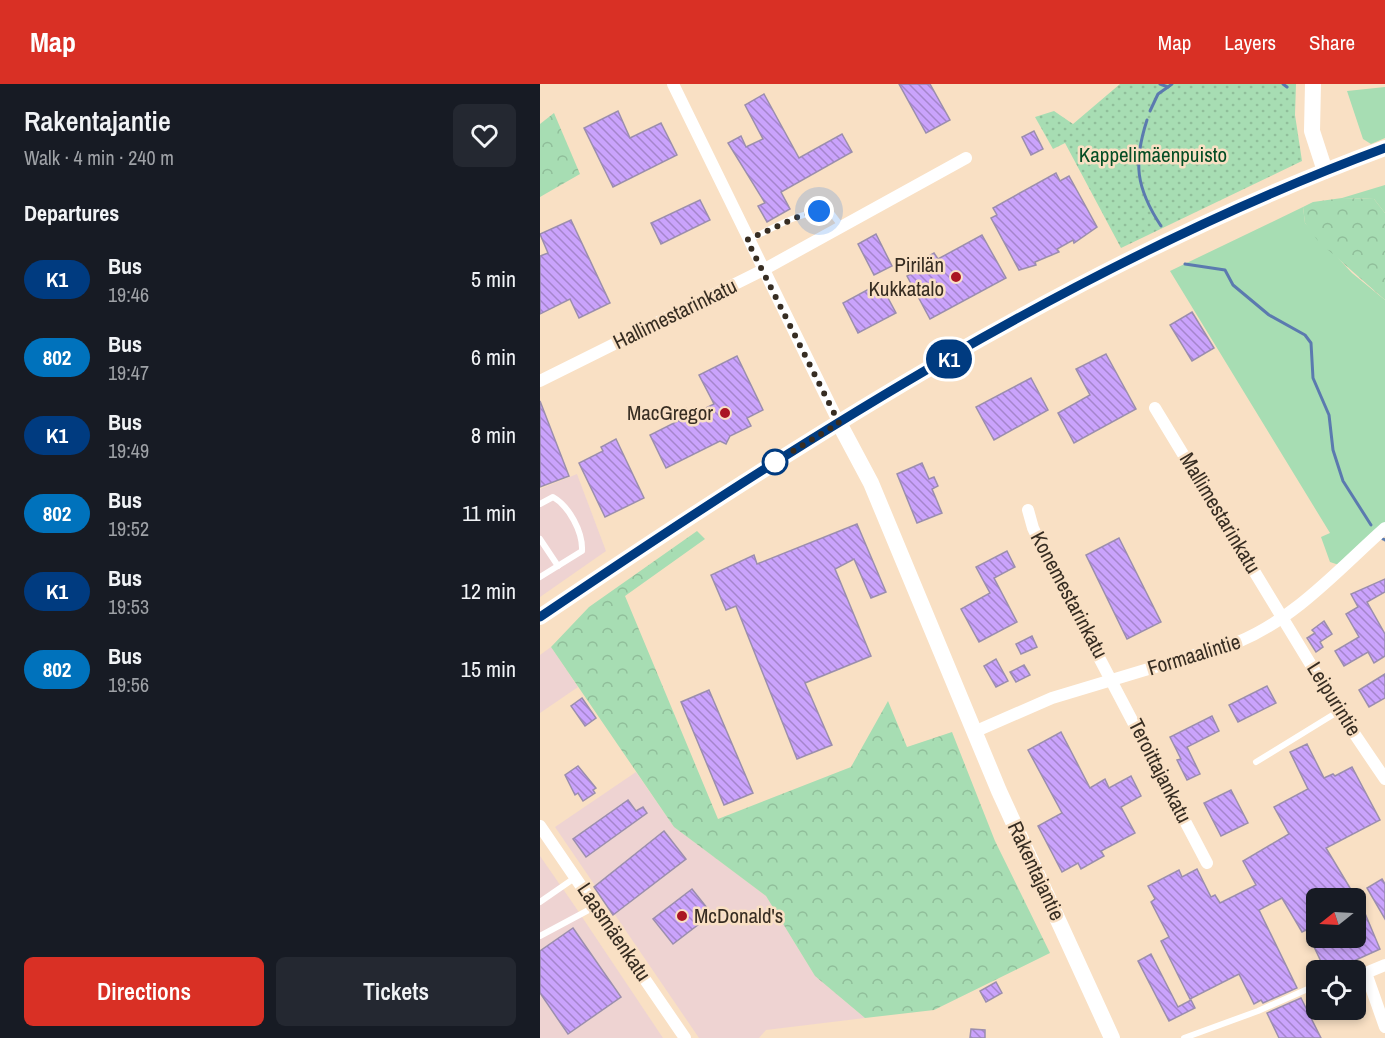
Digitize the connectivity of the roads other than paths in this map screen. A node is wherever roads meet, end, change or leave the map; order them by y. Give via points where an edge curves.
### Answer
1 (673, 84) edge
2 (1313, 84) edge
3 (1385, 148) edge
4 (966, 158) dead end
5 (1325, 171) junction
6 (842, 228) junction
7 (747, 240) junction
8 (763, 270) junction
9 (540, 381) edge
10 (1155, 408) dead end
11 (839, 423) junction
12 (540, 504) edge
13 (1028, 510) dead end
14 (1385, 528) edge
15 (540, 539) edge
16 (558, 566) junction
17 (540, 577) edge
18 (540, 617) edge
19 (1284, 619) junction
20 (1113, 679) junction
21 (1339, 711) junction
22 (974, 732) junction
23 (1256, 762) dead end
24 (1384, 774) edge
25 (540, 826) edge
26 (1207, 863) dead end
27 (576, 877) junction
28 (540, 902) edge
29 (596, 905) junction
30 (540, 936) edge
31 (1385, 965) edge
32 (1366, 973) edge
33 (1366, 986) edge
34 (1306, 990) edge
35 (1385, 1027) edge
36 (685, 1038) edge
37 (1112, 1038) edge
38 (1184, 1038) edge

1 - 7 street, Rakentajantie
2 - 5 main road via 1312,131
3 - 5 main road
4 - 6 street, Hallimestarinkatu
5 - 11 main road via 1241,208 1019,318
6 - 7 lane via 832,214 819,211
6 - 8 street, Hallimestarinkatu
7 - 8 street, Rakentajantie
8 - 9 street, Hallimestarinkatu
8 - 11 street, Rakentajantie
10 - 19 street, Mallimestarinkatu
11 - 18 main road
11 - 22 main road, Rakentajantie via 871,483
12 - 16 lane via 553,497 565,504 583,542 582,551
13 - 20 street, Konemestarinkatu via 1052,568
14 - 19 street, Formaalintie
15 - 16 lane
16 - 17 lane
19 - 20 street, Formaalintie via 1238,642
19 - 21 street, Leipurintie
20 - 22 street, Formaalintie via 1052,698
20 - 26 street, Teroittajankatu
21 - 23 lane
21 - 24 street, Leipurintie
22 - 37 main road, Rakentajantie
25 - 27 street, Laasmäenkatu
27 - 28 lane
27 - 29 street, Laasmäenkatu
29 - 30 lane
29 - 36 street, Laasmäenkatu
31 - 32 street
33 - 35 street
34 - 38 lane

